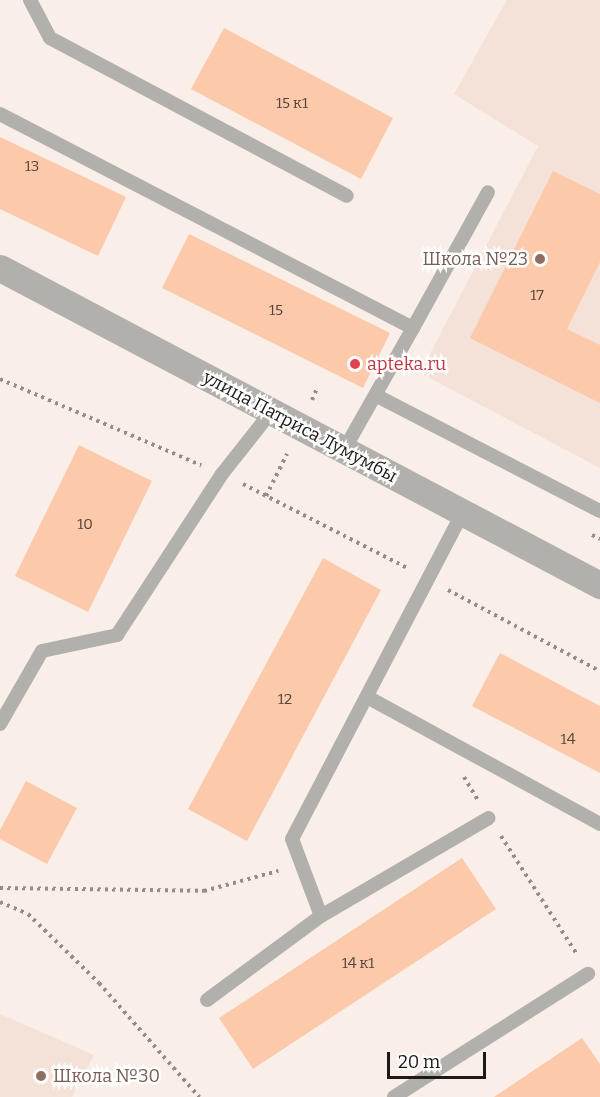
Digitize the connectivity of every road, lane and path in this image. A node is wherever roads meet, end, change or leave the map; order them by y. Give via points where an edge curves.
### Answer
1 (30, 0) edge
2 (0, 114) edge
3 (488, 192) dead end
4 (347, 196) dead end
5 (0, 268) edge
6 (413, 328) junction
7 (0, 379) edge
8 (377, 396) junction
9 (271, 412) junction
10 (290, 447) dead end
11 (344, 450) junction
12 (222, 474) junction
13 (266, 496) junction
14 (600, 511) edge
15 (463, 512) junction
16 (425, 578) junction
17 (600, 585) edge
18 (600, 671) edge
19 (369, 698) junction
20 (0, 724) edge
21 (436, 733) junction
22 (489, 818) junction
23 (600, 824) edge
24 (302, 864) junction
25 (0, 888) edge
26 (0, 902) edge
27 (321, 916) junction
28 (588, 974) joint
29 (207, 1000) dead end
30 (199, 1097) edge
31 (394, 1097) edge

1 - 4 lane via 50,38
2 - 6 lane
3 - 6 lane
5 - 9 street, улица Патриса Лумумбы
6 - 8 lane
7 - 12 path
8 - 11 lane
8 - 14 lane
9 - 11 street, улица Патриса Лумумбы
9 - 12 lane
10 - 13 path
11 - 15 street, улица Патриса Лумумбы
12 - 13 path
12 - 20 lane via 117,635 42,651
13 - 16 path
15 - 16 lane
15 - 17 street, улица Патриса Лумумбы
16 - 18 path
16 - 19 lane
19 - 21 lane
19 - 24 lane via 292,839
21 - 22 path
21 - 23 lane
22 - 27 lane
22 - 28 path
24 - 25 path via 204,891
24 - 27 lane
26 - 30 path via 28,914 99,983
27 - 29 lane
28 - 31 lane

